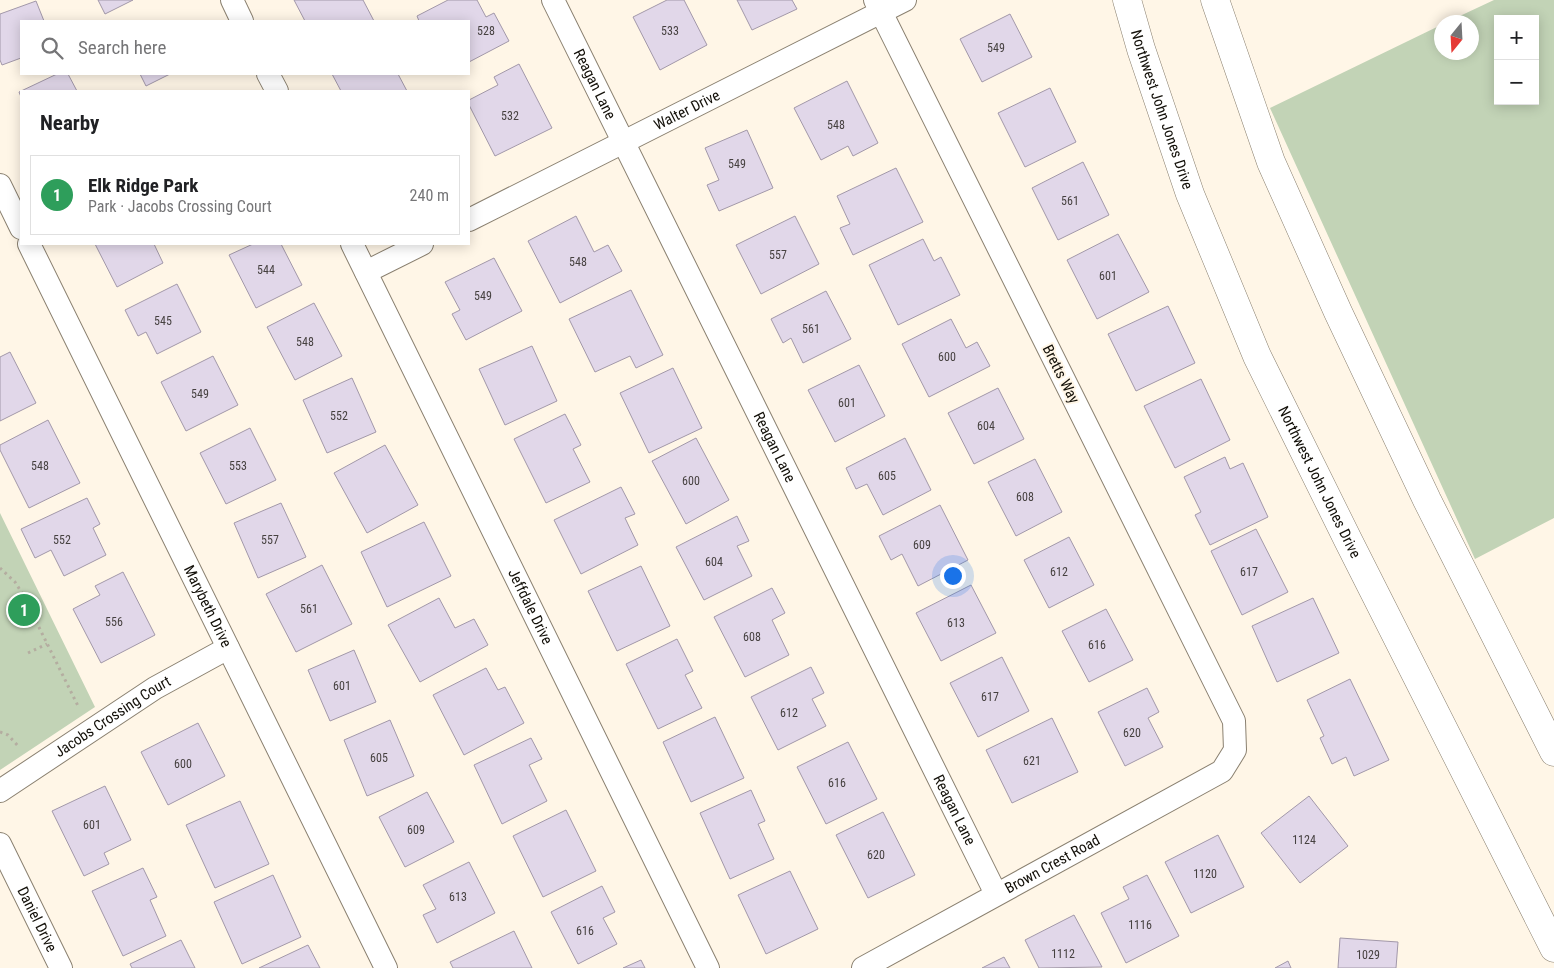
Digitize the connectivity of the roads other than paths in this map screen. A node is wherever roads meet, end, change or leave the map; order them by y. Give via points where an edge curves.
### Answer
1 (232, 0) edge
2 (553, 0) edge
3 (905, 0) edge
4 (1127, 0) edge
5 (1216, 0) edge
6 (878, 6) edge
7 (242, 20) edge
8 (269, 75) edge
9 (276, 90) edge
10 (623, 142) junction
11 (0, 185) edge
12 (470, 219) edge
13 (20, 226) edge
14 (29, 245) edge
15 (352, 245) edge
16 (420, 245) edge
17 (366, 272) junction
18 (228, 648) junction
19 (1235, 750) joint
20 (1554, 752) edge
21 (0, 791) edge
22 (0, 844) edge
23 (996, 894) junction
24 (1554, 948) edge
25 (61, 968) edge
26 (386, 968) edge
27 (708, 968) edge
28 (863, 968) edge

1 - 7 street
2 - 10 street, Reagan Lane
3 - 6 street, Walter Drive
4 - 24 main road, Northwest John Jones Drive via 1190,194 1257,356
5 - 20 main road via 1278,179 1427,500
6 - 10 street, Walter Drive
6 - 19 street, Bretts Way via 1234,721
8 - 9 street
10 - 12 street, Walter Drive
10 - 23 street, Reagan Lane
11 - 13 street
14 - 18 street, Marybeth Drive
15 - 17 street, Jeffdale Drive
16 - 17 street
17 - 27 street, Jeffdale Drive
18 - 21 street, Jacobs Crossing Court via 155,688
18 - 26 street, Marybeth Drive
19 - 23 street, Brown Crest Road via 1222,771
22 - 25 street, Daniel Drive
23 - 28 street, Brown Crest Road

